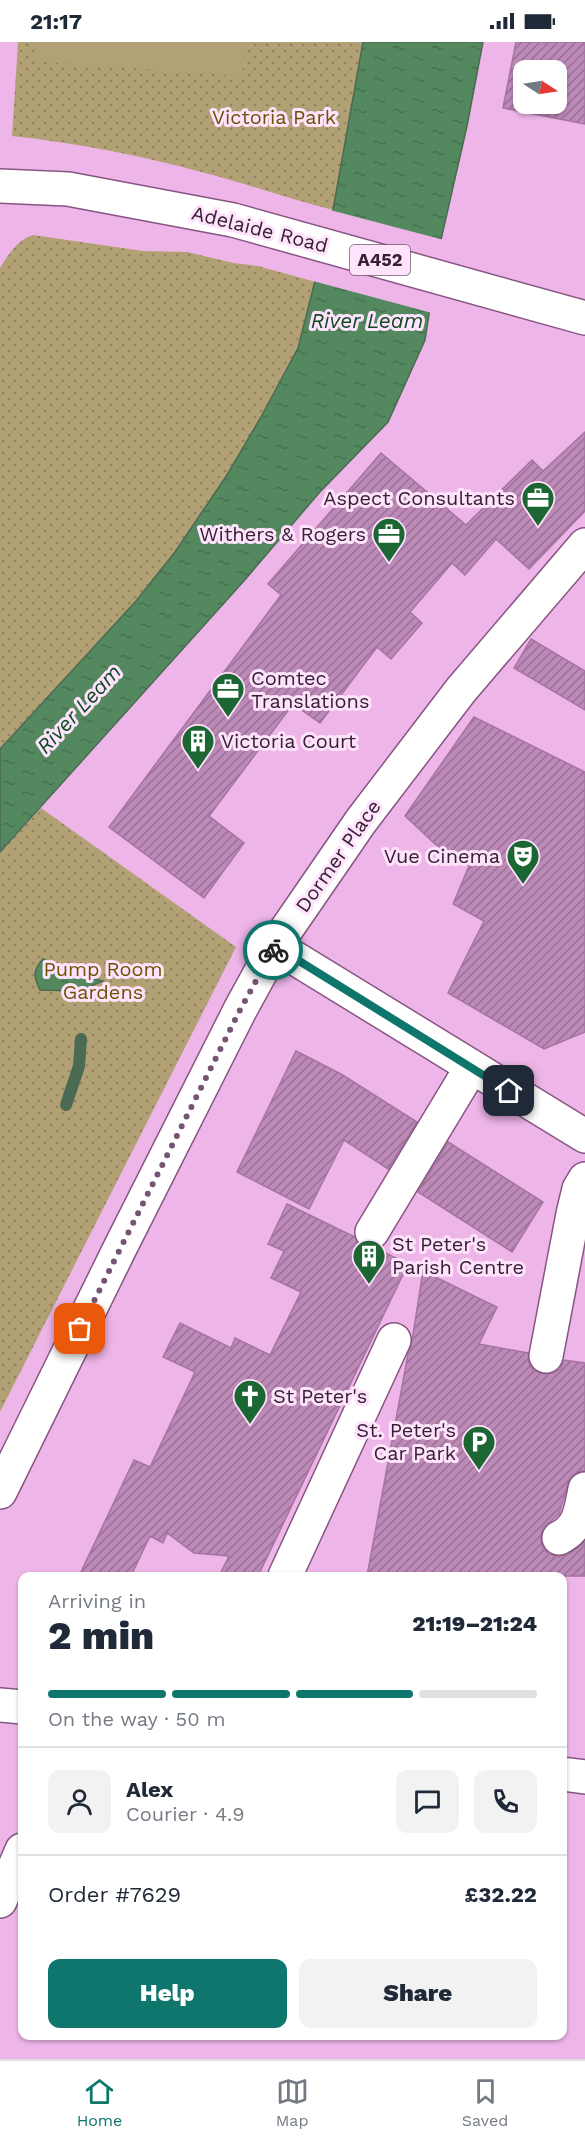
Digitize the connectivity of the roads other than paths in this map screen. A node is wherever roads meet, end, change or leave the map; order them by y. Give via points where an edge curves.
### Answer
1 (0, 186) edge
2 (585, 318) edge
3 (585, 545) edge
4 (275, 946) junction
5 (471, 1068) junction
6 (585, 1136) edge
7 (585, 1179) edge
8 (372, 1232) dead end
9 (577, 1246) edge
10 (394, 1340) dead end
11 (546, 1356) dead end
12 (585, 1489) edge
13 (0, 1492) edge
14 (559, 1538) dead end
15 (287, 1572) edge
16 (0, 1705) edge
17 (18, 1707) edge
18 (567, 1775) edge
19 (585, 1777) edge
20 (18, 1859) edge
21 (0, 1901) edge

1 - 2 main road, Adelaide Road / A452 via 68,189 233,220
3 - 4 main road, Dormer Place via 461,690 354,831
4 - 5 main road
4 - 13 main road, Dormer Place
5 - 6 main road
5 - 8 main road
7 - 9 main road via 579,1189
9 - 11 main road
10 - 15 main road
12 - 14 main road via 579,1520
16 - 17 main road
18 - 19 main road
20 - 21 main road

